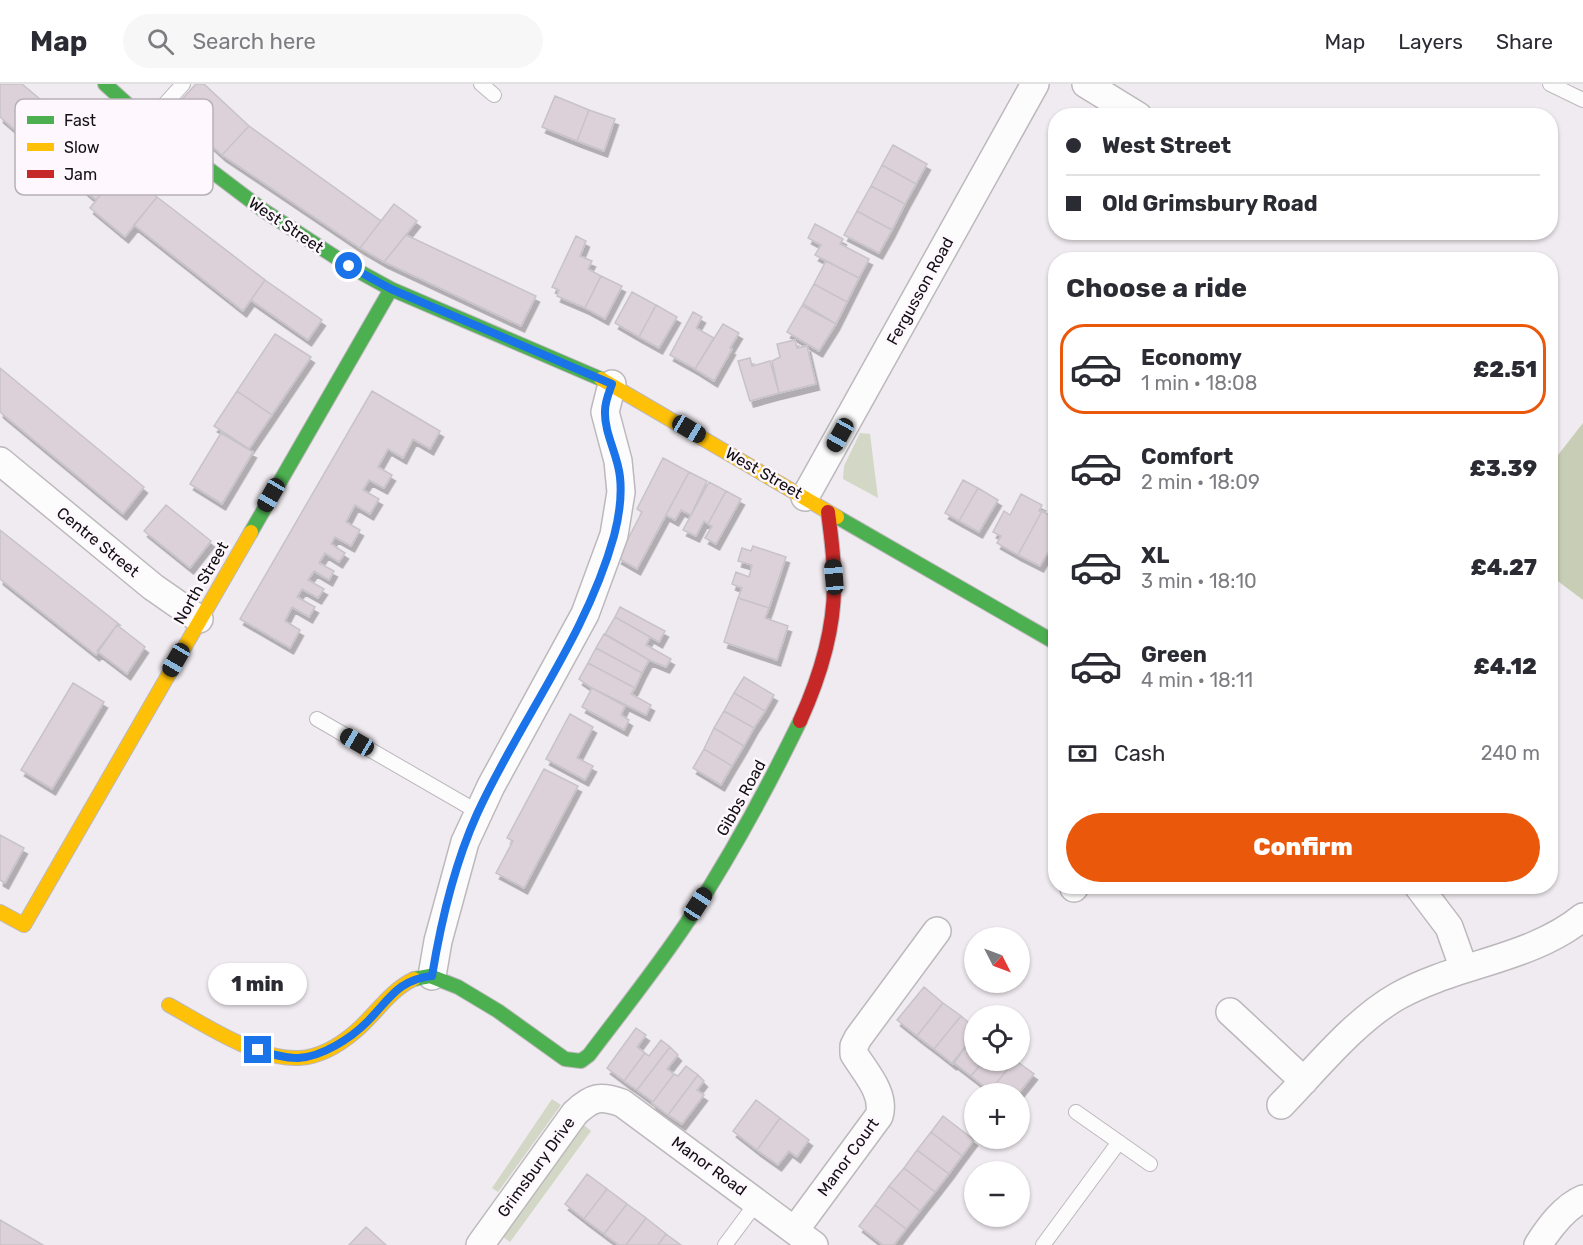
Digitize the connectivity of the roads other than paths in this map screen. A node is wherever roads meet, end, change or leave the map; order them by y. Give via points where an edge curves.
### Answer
1 (105, 84) edge
2 (183, 84) edge
3 (481, 84) edge
4 (1035, 84) edge
5 (1086, 84) edge
6 (1550, 84) edge
7 (494, 95) dead end
8 (121, 99) edge
9 (169, 99) edge
10 (1583, 100) edge
11 (1125, 108) edge
12 (213, 172) edge
13 (391, 289) junction
14 (612, 384) junction
15 (0, 461) edge
16 (805, 497) junction
17 (828, 512) junction
18 (200, 619) junction
19 (1048, 638) edge
20 (317, 719) dead end
21 (478, 812) junction
22 (1424, 894) edge
23 (0, 912) edge
24 (1583, 917) edge
25 (938, 931) dead end
26 (1464, 969) junction
27 (432, 976) junction
28 (169, 1005) dead end
29 (1230, 1012) dead end
30 (1304, 1081) junction
31 (598, 1098) joint
32 (1281, 1105) dead end
33 (1076, 1112) dead end
34 (1119, 1142) junction
35 (1150, 1164) dead end
36 (1583, 1199) edge
37 (757, 1202) junction
38 (805, 1237) edge
39 (480, 1245) edge
40 (725, 1245) edge
41 (1043, 1245) edge
42 (1538, 1245) edge

1 - 8 street, West Street
2 - 9 lane
3 - 7 lane
4 - 16 street, Fergusson Road
5 - 11 street
6 - 10 lane
12 - 13 street, West Street via 310,242
13 - 14 street, West Street
13 - 18 street, North Street
14 - 16 street, West Street
14 - 21 street via 605,412 618,461 621,492 614,535 585,614
15 - 18 street, Centre Street via 153,587
16 - 17 street, West Street
17 - 19 street, West Street
17 - 27 street, Gibbs Road via 834,606 829,638 807,706 718,874 589,1055 582,1061 565,1059 467,992
18 - 23 street, North Street via 24,925
20 - 21 lane
21 - 27 street via 451,887
22 - 26 street via 1449,927
24 - 26 street via 1546,940
25 - 38 street, Manor Court via 854,1046 854,1054 882,1107
26 - 30 street via 1414,988 1378,1009
27 - 28 street via 405,983 353,1034 300,1058 258,1050
29 - 30 street
30 - 32 street
31 - 37 street, Manor Road via 622,1103
31 - 39 street, Grimsbury Drive via 575,1113
33 - 34 lane
34 - 35 lane
34 - 41 lane
36 - 42 street via 1557,1221
37 - 38 street, Manor Road
37 - 40 lane

